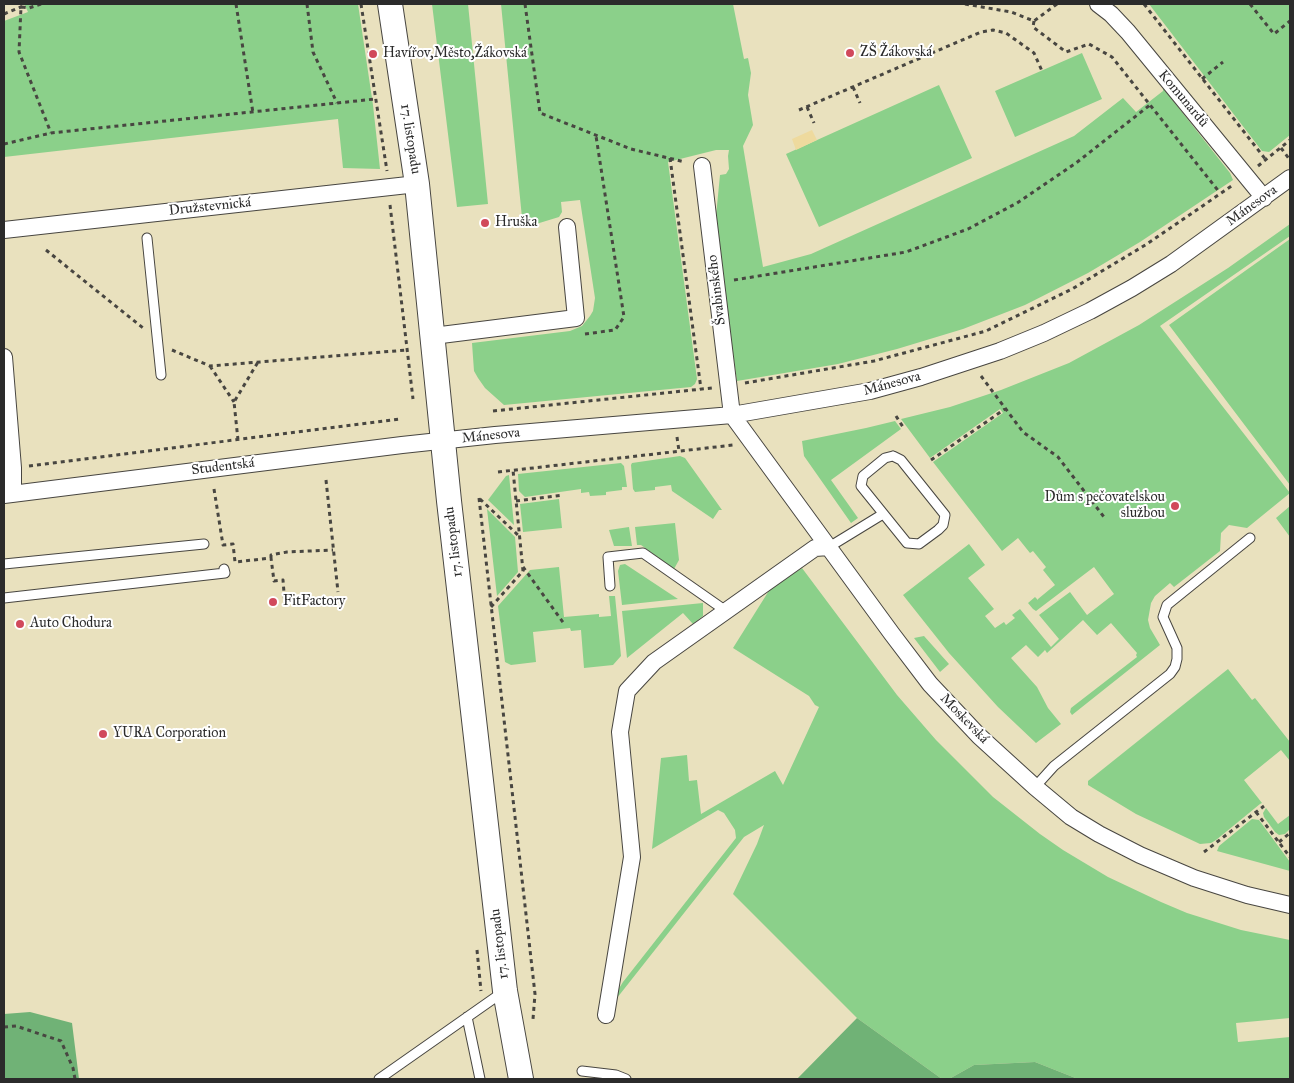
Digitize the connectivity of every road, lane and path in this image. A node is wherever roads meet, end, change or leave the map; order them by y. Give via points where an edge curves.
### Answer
1 (41, 4) edge
2 (236, 4) edge
3 (307, 4) edge
4 (361, 4) edge
5 (390, 4) edge
6 (525, 4) edge
7 (965, 4) edge
8 (1057, 4) edge
9 (1098, 4) edge
10 (1144, 4) edge
11 (1250, 4) edge
12 (20, 5) edge
13 (4, 14) edge
14 (1034, 21) junction
15 (1290, 21) edge
16 (1224, 62) dead end
17 (1042, 71) dead end
18 (1202, 79) junction
19 (853, 87) junction
20 (376, 99) junction
21 (337, 103) junction
22 (860, 103) dead end
23 (1150, 105) junction
24 (807, 106) junction
25 (799, 110) dead end
26 (253, 113) junction
27 (814, 123) dead end
28 (51, 133) junction
29 (1290, 140) edge
30 (4, 144) edge
31 (1281, 148) junction
32 (670, 158) junction
33 (1266, 160) junction
34 (1290, 160) edge
35 (702, 166) joint
36 (1246, 175) junction
37 (1290, 178) edge
38 (417, 184) junction
39 (388, 187) junction
40 (1220, 193) junction
41 (1264, 198) junction
42 (567, 228) dead end
43 (4, 230) edge
44 (147, 238) dead end
45 (46, 250) dead end
46 (716, 283) junction
47 (433, 336) junction
48 (158, 340) junction
49 (407, 350) junction
50 (4, 357) edge
51 (970, 361) junction
52 (258, 362) junction
53 (210, 366) junction
54 (161, 375) dead end
55 (728, 386) junction
56 (701, 389) junction
57 (672, 392) junction
58 (673, 398) dead end
59 (413, 399) dead end
60 (234, 402) junction
61 (1005, 409) junction
62 (493, 411) dead end
63 (732, 415) junction
64 (896, 416) dead end
65 (400, 419) dead end
66 (903, 427) dead end
67 (677, 433) dead end
68 (238, 440) junction
69 (443, 441) junction
70 (754, 443) junction
71 (679, 452) junction
72 (931, 460) dead end
73 (13, 468) junction
74 (514, 470) junction
75 (498, 472) dead end
76 (326, 480) dead end
77 (214, 489) dead end
78 (8, 494) edge
79 (563, 495) dead end
80 (516, 501) junction
81 (883, 514) junction
82 (1104, 517) dead end
83 (520, 536) junction
84 (1250, 538) dead end
85 (204, 544) dead end
86 (828, 547) junction
87 (333, 550) junction
88 (271, 558) junction
89 (4, 564) edge
90 (523, 567) junction
91 (220, 574) dead end
92 (610, 586) dead end
93 (338, 592) dead end
94 (4, 598) edge
95 (286, 605) dead end
96 (491, 607) junction
97 (726, 611) junction
98 (565, 624) dead end
99 (1035, 787) junction
100 (1264, 806) dead end
101 (1256, 812) junction
102 (1290, 834) edge
103 (1279, 842) junction
104 (1204, 852) dead end
105 (1290, 857) edge
106 (1290, 905) edge
107 (506, 990) junction
108 (606, 1015) dead end
109 (467, 1017) junction
110 (533, 1020) dead end
111 (4, 1027) edge
112 (582, 1071) dead end
113 (75, 1079) edge
114 (379, 1079) edge
115 (480, 1079) edge
116 (521, 1079) edge
117 (626, 1079) edge

1 - 12 path via 29,8
2 - 26 path
3 - 21 path via 313,52
4 - 20 path
5 - 38 street, 17. listopadu
6 - 32 path via 540,113 631,149
7 - 14 path via 1011,12
8 - 14 path
9 - 36 street, Komunardů via 1128,32
10 - 18 path
11 - 15 path via 1274,34
12 - 13 path
12 - 28 path via 19,52
14 - 23 path via 1033,27 1066,52 1089,44 1112,56
16 - 18 path
17 - 19 path via 1034,53 1006,33 993,30 981,32
18 - 33 path
19 - 22 path
19 - 24 path
20 - 21 path
20 - 39 path
21 - 26 path
23 - 40 path
23 - 46 path via 1076,163 1017,203 968,229 906,252
24 - 25 path
24 - 27 path
26 - 28 path
28 - 30 path
29 - 31 path
31 - 33 path
31 - 34 path
32 - 35 path
32 - 56 path
33 - 36 path
35 - 46 street, Švabinského
36 - 40 path
36 - 41 street, Komunardů
37 - 41 street, Mánesova
38 - 39 street, Družstevnická
38 - 47 street, 17. listopadu
39 - 43 street, Družstevnická
39 - 49 path
40 - 55 path via 1147,244 1072,289 986,331 874,361
41 - 51 street, Mánesova via 1132,288 1044,333
42 - 47 street via 576,318
44 - 48 lane
45 - 48 path
46 - 55 street, Švabinského
47 - 69 street, 17. listopadu
48 - 53 path via 167,348
48 - 54 lane
49 - 52 path
49 - 59 path
50 - 73 street
51 - 61 path
51 - 63 street, Mánesova via 870,391
52 - 53 path
52 - 60 path
53 - 60 path
55 - 56 path
55 - 63 street, Švabinského
56 - 57 path
57 - 58 path
57 - 62 path
60 - 68 path
61 - 72 path
61 - 82 path via 1023,432 1058,457
63 - 69 street, Mánesova
63 - 70 street, Moskevská
64 - 66 path
65 - 68 path
67 - 71 path
68 - 73 path
69 - 78 street, Studentská
69 - 107 street, 17. listopadu
70 - 71 path
70 - 86 street, Moskevská
71 - 74 path
73 - 78 street
74 - 75 path
74 - 80 path
76 - 87 path
77 - 88 path via 223,545 233,544 235,562
79 - 80 path
80 - 83 path
81 - 81 lane via 907,543 919,544 938,530 945,515 901,460 893,456 885,458 863,476 861,486
81 - 86 lane
83 - 90 path
83 - 96 path via 480,498
84 - 99 lane via 1167,605 1163,617 1177,648 1175,667 1170,674 1054,766
85 - 89 lane
86 - 97 street via 815,548
86 - 99 street, Moskevská via 930,684 979,736
87 - 88 path via 287,552 271,555
87 - 93 path
88 - 95 path via 274,581 282,580
90 - 96 path
90 - 98 path
91 - 94 lane
92 - 97 lane via 608,557 643,553
96 - 110 path via 535,994
97 - 108 street via 654,662 627,691 620,732 632,857
99 - 106 street, Moskevská via 1072,817 1140,855 1194,878
100 - 101 path
101 - 103 path
101 - 104 path
102 - 103 path
103 - 105 path
107 - 109 lane
107 - 116 street, 17. listopadu
109 - 114 lane
109 - 115 lane
111 - 113 path via 16,1026 61,1041
112 - 117 lane

